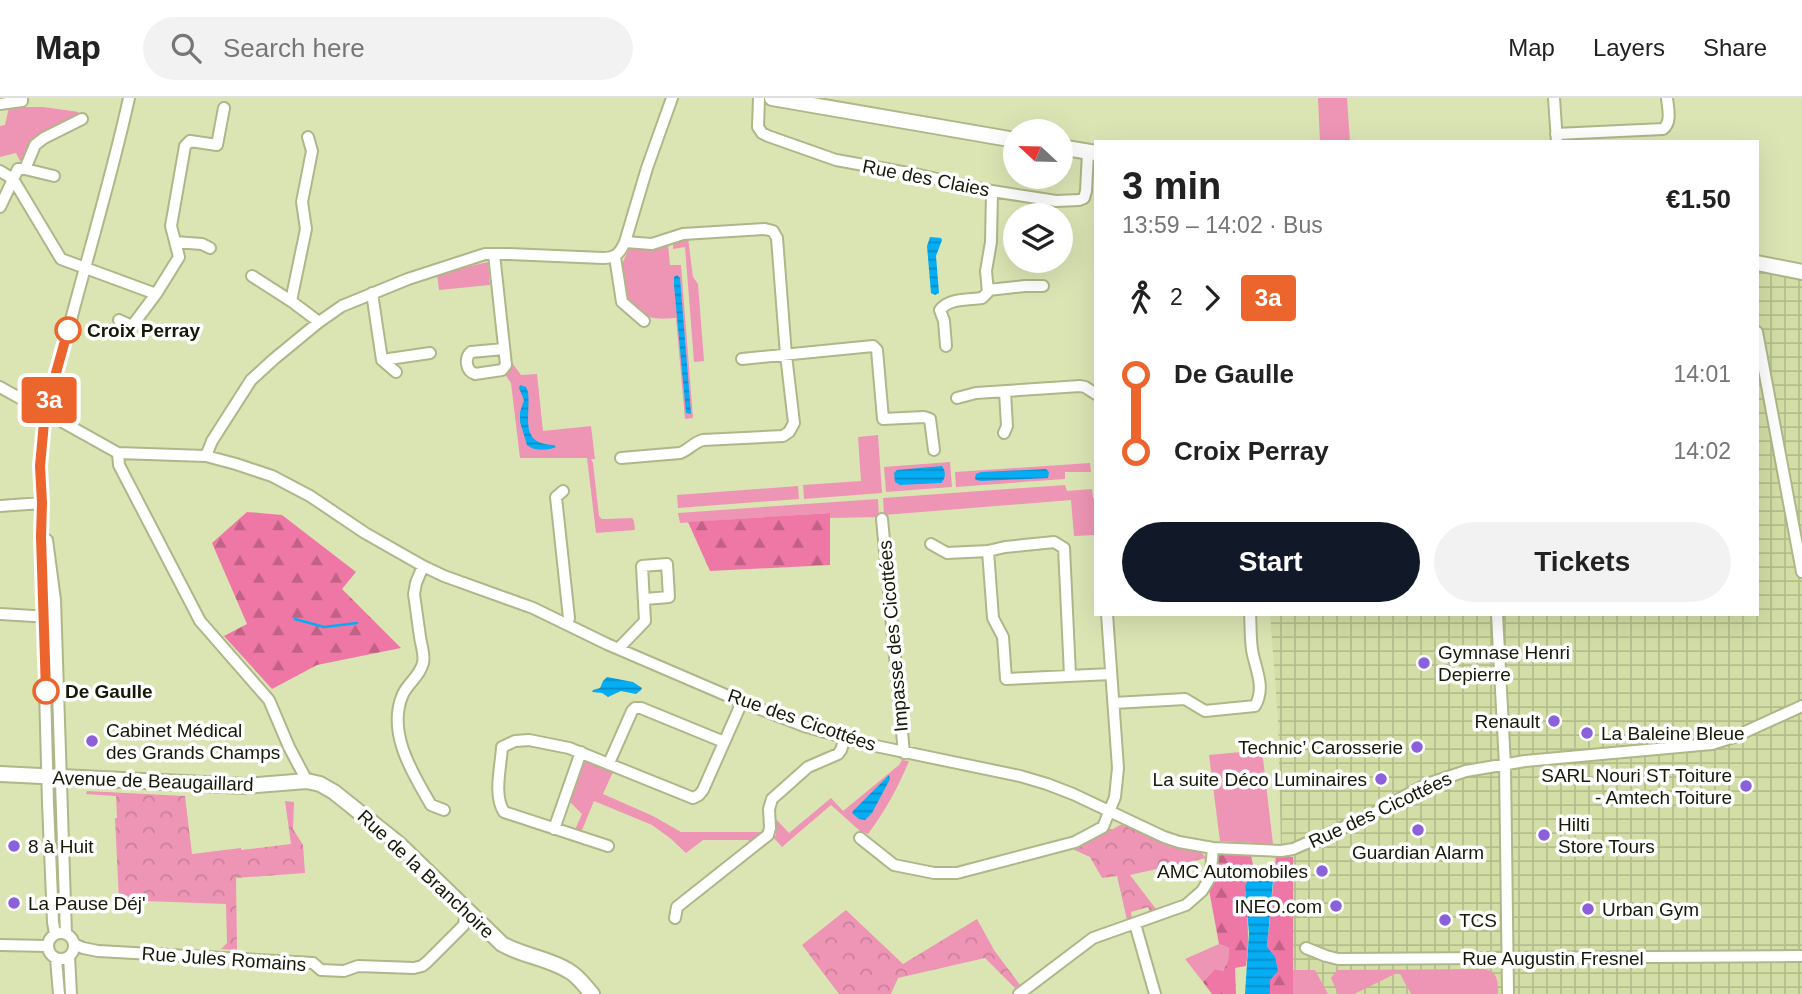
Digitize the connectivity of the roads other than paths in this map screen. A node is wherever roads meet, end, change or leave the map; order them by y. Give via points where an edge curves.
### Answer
1 (22, 98) edge
2 (129, 98) edge
3 (672, 98) edge
4 (759, 98) edge
5 (772, 98) edge
6 (1554, 98) edge
7 (1667, 98) edge
8 (0, 104) edge
9 (224, 108) dead end
10 (82, 119) dead end
11 (307, 136) dead end
12 (1003, 138) edge
13 (1556, 138) edge
14 (1073, 149) edge
15 (1092, 153) edge
16 (24, 169) junction
17 (0, 171) edge
18 (54, 176) dead end
19 (13, 179) junction
20 (992, 191) junction
21 (0, 207) edge
22 (175, 242) junction
23 (625, 242) junction
24 (210, 248) dead end
25 (494, 254) junction
26 (615, 257) junction
27 (1759, 263) edge
28 (85, 267) junction
29 (1802, 272) edge
30 (252, 276) dead end
31 (1043, 286) dead end
32 (988, 290) junction
33 (372, 293) junction
34 (156, 294) junction
35 (291, 301) junction
36 (119, 320) dead end
37 (644, 321) dead end
38 (319, 322) junction
39 (1759, 342) edge
40 (946, 346) dead end
41 (504, 349) dead end
42 (430, 353) dead end
43 (786, 355) junction
44 (742, 359) dead end
45 (382, 360) junction
46 (396, 372) dead end
47 (0, 387) edge
48 (1005, 392) junction
49 (1094, 393) edge
50 (957, 398) dead end
51 (45, 412) junction
52 (1003, 433) dead end
53 (934, 450) dead end
54 (118, 453) junction
55 (206, 456) junction
56 (621, 458) dead end
57 (563, 491) dead end
58 (42, 503) junction
59 (0, 506) edge
60 (882, 519) dead end
61 (42, 520) junction
62 (931, 544) dead end
63 (1800, 550) edge
64 (988, 551) junction
65 (423, 566) junction
66 (1802, 572) edge
67 (645, 599) dead end
68 (0, 614) edge
69 (43, 616) junction
70 (1107, 616) edge
71 (1250, 616) edge
72 (1497, 616) edge
73 (55, 617) junction
74 (567, 624) junction
75 (619, 648) junction
76 (1111, 674) junction
77 (1070, 675) junction
78 (741, 702) junction
79 (1114, 703) junction
80 (1802, 706) edge
81 (845, 738) junction
82 (724, 742) junction
83 (581, 752) junction
84 (904, 753) junction
85 (609, 763) junction
86 (1505, 765) junction
87 (0, 774) edge
88 (54, 777) junction
89 (307, 781) junction
90 (444, 810) dead end
91 (1110, 811) junction
92 (554, 829) junction
93 (860, 838) dead end
94 (608, 846) dead end
95 (1213, 848) junction
96 (464, 908) junction
97 (675, 918) dead end
98 (1135, 924) junction
99 (61, 934) junction
100 (74, 944) junction
101 (0, 945) edge
102 (47, 946) junction
103 (1306, 948) dead end
104 (69, 956) junction
105 (1802, 956) edge
106 (56, 958) junction
107 (1508, 959) junction
108 (587, 992) edge
109 (1027, 992) edge
110 (59, 994) edge
111 (71, 994) edge
112 (1155, 994) edge
113 (1508, 994) edge

1 - 8 street
2 - 28 street
3 - 23 street
4 - 20 street, Rue des Claies via 758,127 768,136 836,160
5 - 12 main road
6 - 13 street
7 - 13 street via 1669,120 1663,129
9 - 22 street via 217,145 190,141 185,146 171,226
10 - 16 street via 35,145
11 - 35 street via 312,151 302,202 306,229
14 - 15 main road
15 - 20 street, Rue des Claies via 1085,195 1079,200 1051,201
16 - 18 street
16 - 19 street via 18,169
17 - 19 street
19 - 21 street
19 - 28 street via 61,259
20 - 32 street
22 - 24 street
22 - 34 street via 179,257
23 - 26 street
23 - 43 street via 652,244 683,234 774,231
25 - 26 street
25 - 33 street
25 - 41 street
26 - 37 street via 622,302
27 - 29 main road
28 - 34 street
28 - 51 street
30 - 35 street
31 - 32 street
32 - 40 street via 985,297 952,301 942,307
33 - 38 street
33 - 45 street
34 - 36 street via 132,326
35 - 38 street
38 - 55 street via 251,380
39 - 63 street
42 - 45 street
43 - 44 street
43 - 53 street via 873,346 883,419 930,419
43 - 56 street via 794,424 783,436 703,440 680,453
45 - 46 street
47 - 51 street
48 - 49 street via 1080,386
48 - 50 street
48 - 52 street via 1007,426
51 - 54 street
51 - 58 street
54 - 55 street, Rue des Cicottées
54 - 89 street via 119,464 200,621 269,700
55 - 65 street, Rue des Cicottées via 287,483
57 - 74 street via 556,498
58 - 59 street
58 - 61 street
60 - 84 street, Impasse des Cicottées
61 - 69 street
61 - 73 street
62 - 64 street via 947,553
63 - 66 street
64 - 77 street via 993,618 1003,637 1006,679
64 - 77 street via 1054,542 1064,548
65 - 74 street, Rue des Cicottées
65 - 90 street via 414,594 423,662 401,697 398,727 412,772 431,805
67 - 75 street via 645,621
68 - 69 street
69 - 73 street
69 - 88 street
70 - 76 street
71 - 79 street via 1260,694 1255,706 1205,711 1185,699
72 - 86 street
73 - 88 street
74 - 75 street, Rue des Cicottées
75 - 78 street, Rue des Cicottées
76 - 77 street
76 - 79 street
78 - 81 street, Rue des Cicottées
78 - 82 street
79 - 91 street via 1118,768
80 - 86 street, Rue des Cicottées via 1712,744
81 - 84 street, Rue des Cicottées
81 - 97 street via 838,754 808,768 772,799 768,835 677,907
82 - 85 street via 703,790 693,798
82 - 85 street via 635,708
83 - 85 street
83 - 92 street
83 - 92 street via 529,740 502,747 501,808
84 - 91 street, Rue des Cicottées via 1020,776
86 - 95 street, Rue des Cicottées via 1438,780 1303,847 1281,852
86 - 107 street
87 - 88 main road, Avenue de Beaugaillard
88 - 89 main road, Avenue de Beaugaillard via 245,786
88 - 99 street
89 - 96 main road, Rue de la Branchoire via 327,787 392,838
91 - 93 street via 1103,827 1075,842 957,873 894,865
91 - 95 street, Rue des Cicottées via 1164,837
92 - 94 street
95 - 98 street via 1208,881 1196,897
96 - 100 street, Rue Jules Romains via 464,925 427,962 414,968 321,970 313,963 98,951
96 - 108 main road, Rue de la Branchoire via 502,944 567,970
98 - 109 street via 1093,938
98 - 112 street
99 - 100 street
99 - 102 street via 50,938
100 - 104 street
101 - 102 street
102 - 106 street
103 - 107 street, Rue Augustin Fresnel via 1338,959
104 - 106 street
104 - 111 street
105 - 107 street, Rue Augustin Fresnel
106 - 110 street
107 - 113 street

